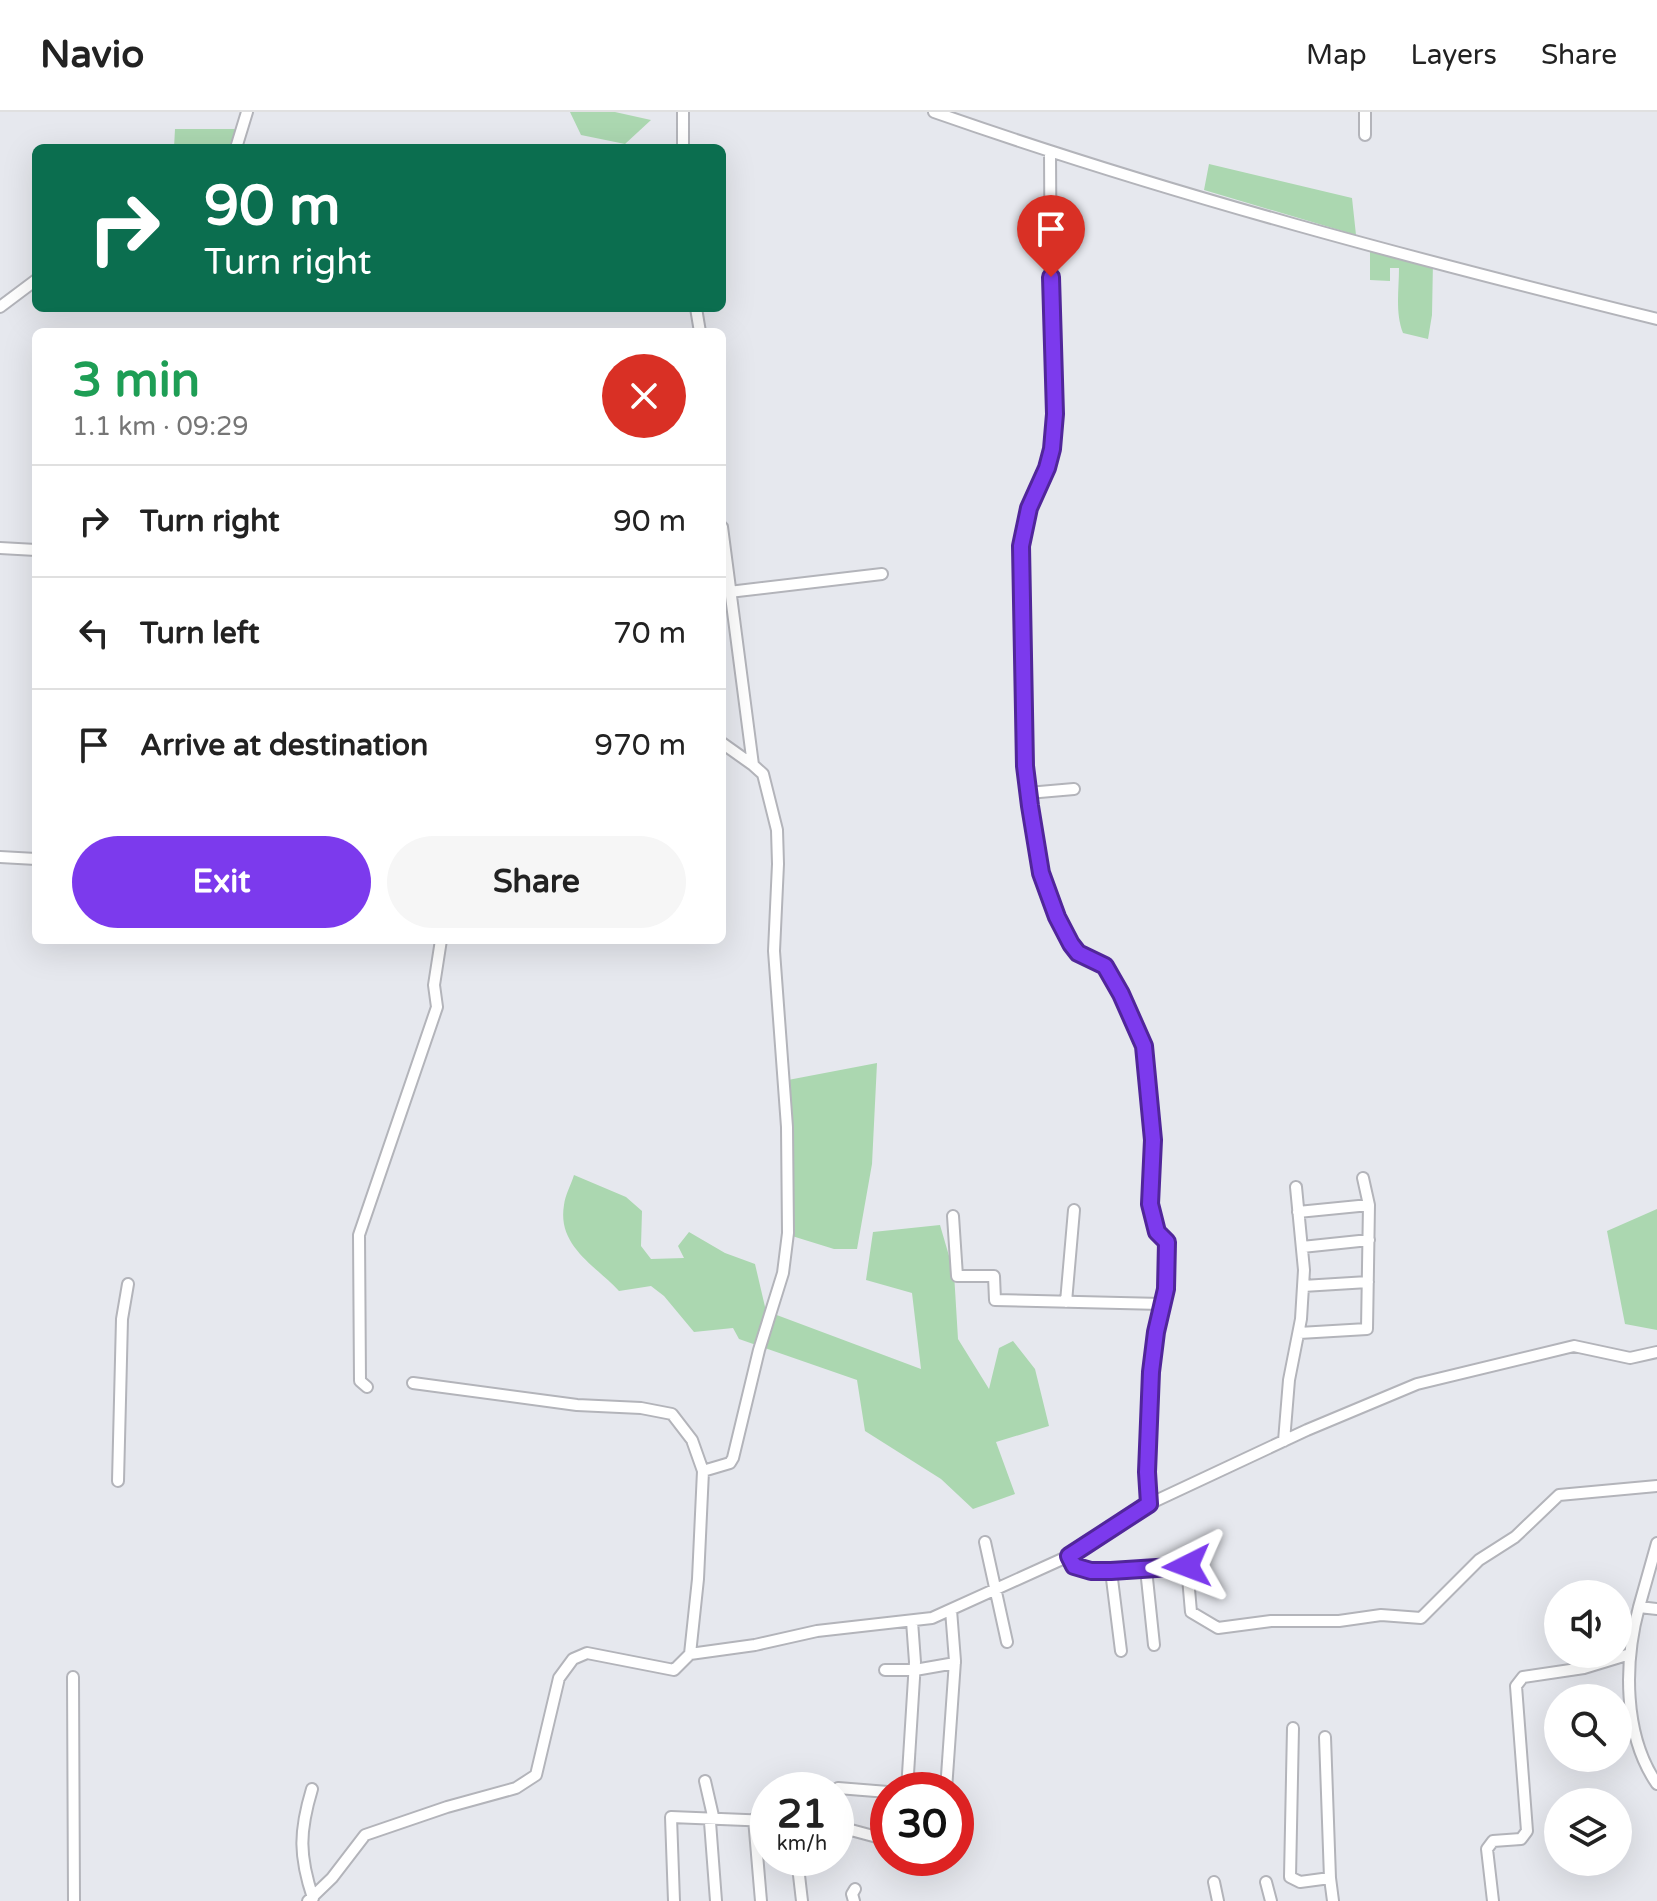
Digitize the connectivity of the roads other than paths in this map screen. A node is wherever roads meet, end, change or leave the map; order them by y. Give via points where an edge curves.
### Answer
1 (247, 112) edge
2 (683, 112) edge
3 (934, 112) edge
4 (1365, 112) edge
5 (1365, 135) dead end
6 (237, 144) edge
7 (683, 144) edge
8 (1050, 152) junction
9 (32, 283) edge
10 (0, 307) edge
11 (1657, 319) edge
12 (0, 548) edge
13 (32, 550) edge
14 (726, 564) edge
15 (882, 574) dead end
16 (729, 592) junction
17 (726, 746) edge
18 (753, 765) junction
19 (1074, 789) dead end
20 (1028, 793) junction
21 (0, 857) edge
22 (32, 859) edge
23 (440, 944) edge
24 (1363, 1178) dead end
25 (1296, 1187) dead end
26 (1369, 1205) junction
27 (1074, 1210) dead end
28 (1298, 1212) junction
29 (953, 1216) dead end
30 (1369, 1240) junction
31 (1302, 1247) junction
32 (1368, 1282) junction
33 (128, 1284) dead end
34 (1303, 1286) junction
35 (1066, 1302) junction
36 (1162, 1304) junction
37 (1299, 1333) junction
38 (1657, 1352) edge
39 (413, 1383) dead end
40 (367, 1387) dead end
41 (1284, 1441) junction
42 (703, 1471) junction
43 (118, 1481) dead end
44 (1657, 1486) edge
45 (1149, 1504) junction
46 (985, 1542) dead end
47 (1657, 1543) edge
48 (1069, 1556) junction
49 (1146, 1569) junction
50 (1111, 1571) junction
51 (995, 1590) junction
52 (1639, 1607) junction
53 (1657, 1609) edge
54 (951, 1610) junction
55 (912, 1621) junction
56 (1632, 1630) edge
57 (1007, 1642) dead end
58 (1154, 1645) dead end
59 (1121, 1651) dead end
60 (690, 1654) junction
61 (955, 1663) junction
62 (1584, 1668) edge
63 (1630, 1668) edge
64 (885, 1670) dead end
65 (915, 1670) junction
66 (73, 1677) dead end
67 (1293, 1728) dead end
68 (1325, 1737) dead end
69 (908, 1772) edge
70 (947, 1772) edge
71 (705, 1781) dead end
72 (1657, 1784) edge
73 (312, 1789) dead end
74 (713, 1816) junction
75 (750, 1819) edge
76 (759, 1876) edge
77 (799, 1876) edge
78 (1330, 1878) junction
79 (1214, 1882) dead end
80 (1266, 1882) dead end
81 (855, 1889) dead end
82 (310, 1900) edge
83 (74, 1901) edge
84 (674, 1901) edge
85 (716, 1901) edge
86 (761, 1901) edge
87 (802, 1901) edge
88 (854, 1901) edge
89 (1218, 1901) edge
90 (1271, 1901) edge
91 (1333, 1901) edge
92 (1493, 1901) edge

1 - 6 street
2 - 7 street
3 - 8 street
4 - 5 street
8 - 11 street
8 - 20 street via 1055,414 1052,449 1021,546
9 - 10 street
12 - 13 street
14 - 16 street
15 - 16 street
16 - 18 street
17 - 18 street
18 - 42 street via 763,774 777,830 774,951 787,1127 788,1233 783,1273 733,1458
19 - 20 street
20 - 36 street via 1041,873 1057,917 1078,953 1105,966 1144,1046 1153,1133 1150,1204 1157,1232 1167,1242
21 - 22 street
23 - 40 street via 434,985 437,1007 359,1235 360,1381
24 - 26 street
25 - 28 street
26 - 28 street
26 - 30 street
27 - 35 street
28 - 31 street
29 - 35 street via 957,1276 994,1276 995,1300
30 - 31 street
30 - 32 street
31 - 34 street
32 - 34 street
32 - 37 street via 1367,1329
33 - 43 street via 122,1319
34 - 37 street
35 - 36 street
36 - 45 street via 1151,1372
37 - 41 street
38 - 41 street via 1630,1358 1574,1346 1417,1384
39 - 42 street via 672,1414 692,1440
41 - 45 street
42 - 60 street
44 - 49 street via 1559,1495 1515,1537 1479,1560 1421,1618 1381,1615 1218,1628 1191,1612 1187,1566
45 - 48 street
46 - 51 street
47 - 52 street
48 - 50 street via 1074,1566
48 - 51 street
49 - 50 street
49 - 58 street
50 - 59 street
51 - 54 street
51 - 57 street
52 - 53 street
52 - 56 street
54 - 55 street
54 - 61 street
55 - 60 street via 817,1631
55 - 65 street
60 - 82 street via 674,1670 587,1653 573,1659 559,1678 536,1775 516,1788 365,1835
61 - 65 street
61 - 70 street
62 - 92 street via 1523,1677 1516,1686 1527,1831 1521,1839 1493,1841 1487,1849
63 - 72 street via 1629,1699 1647,1770
64 - 65 street
65 - 69 street
66 - 83 street
67 - 78 street via 1290,1877 1300,1882
68 - 78 street
71 - 74 street
73 - 82 street via 304,1816 302,1865
74 - 75 street
74 - 84 street via 671,1817
74 - 85 street
76 - 86 street
77 - 87 street
78 - 91 street
79 - 89 street
80 - 90 street
81 - 88 street

